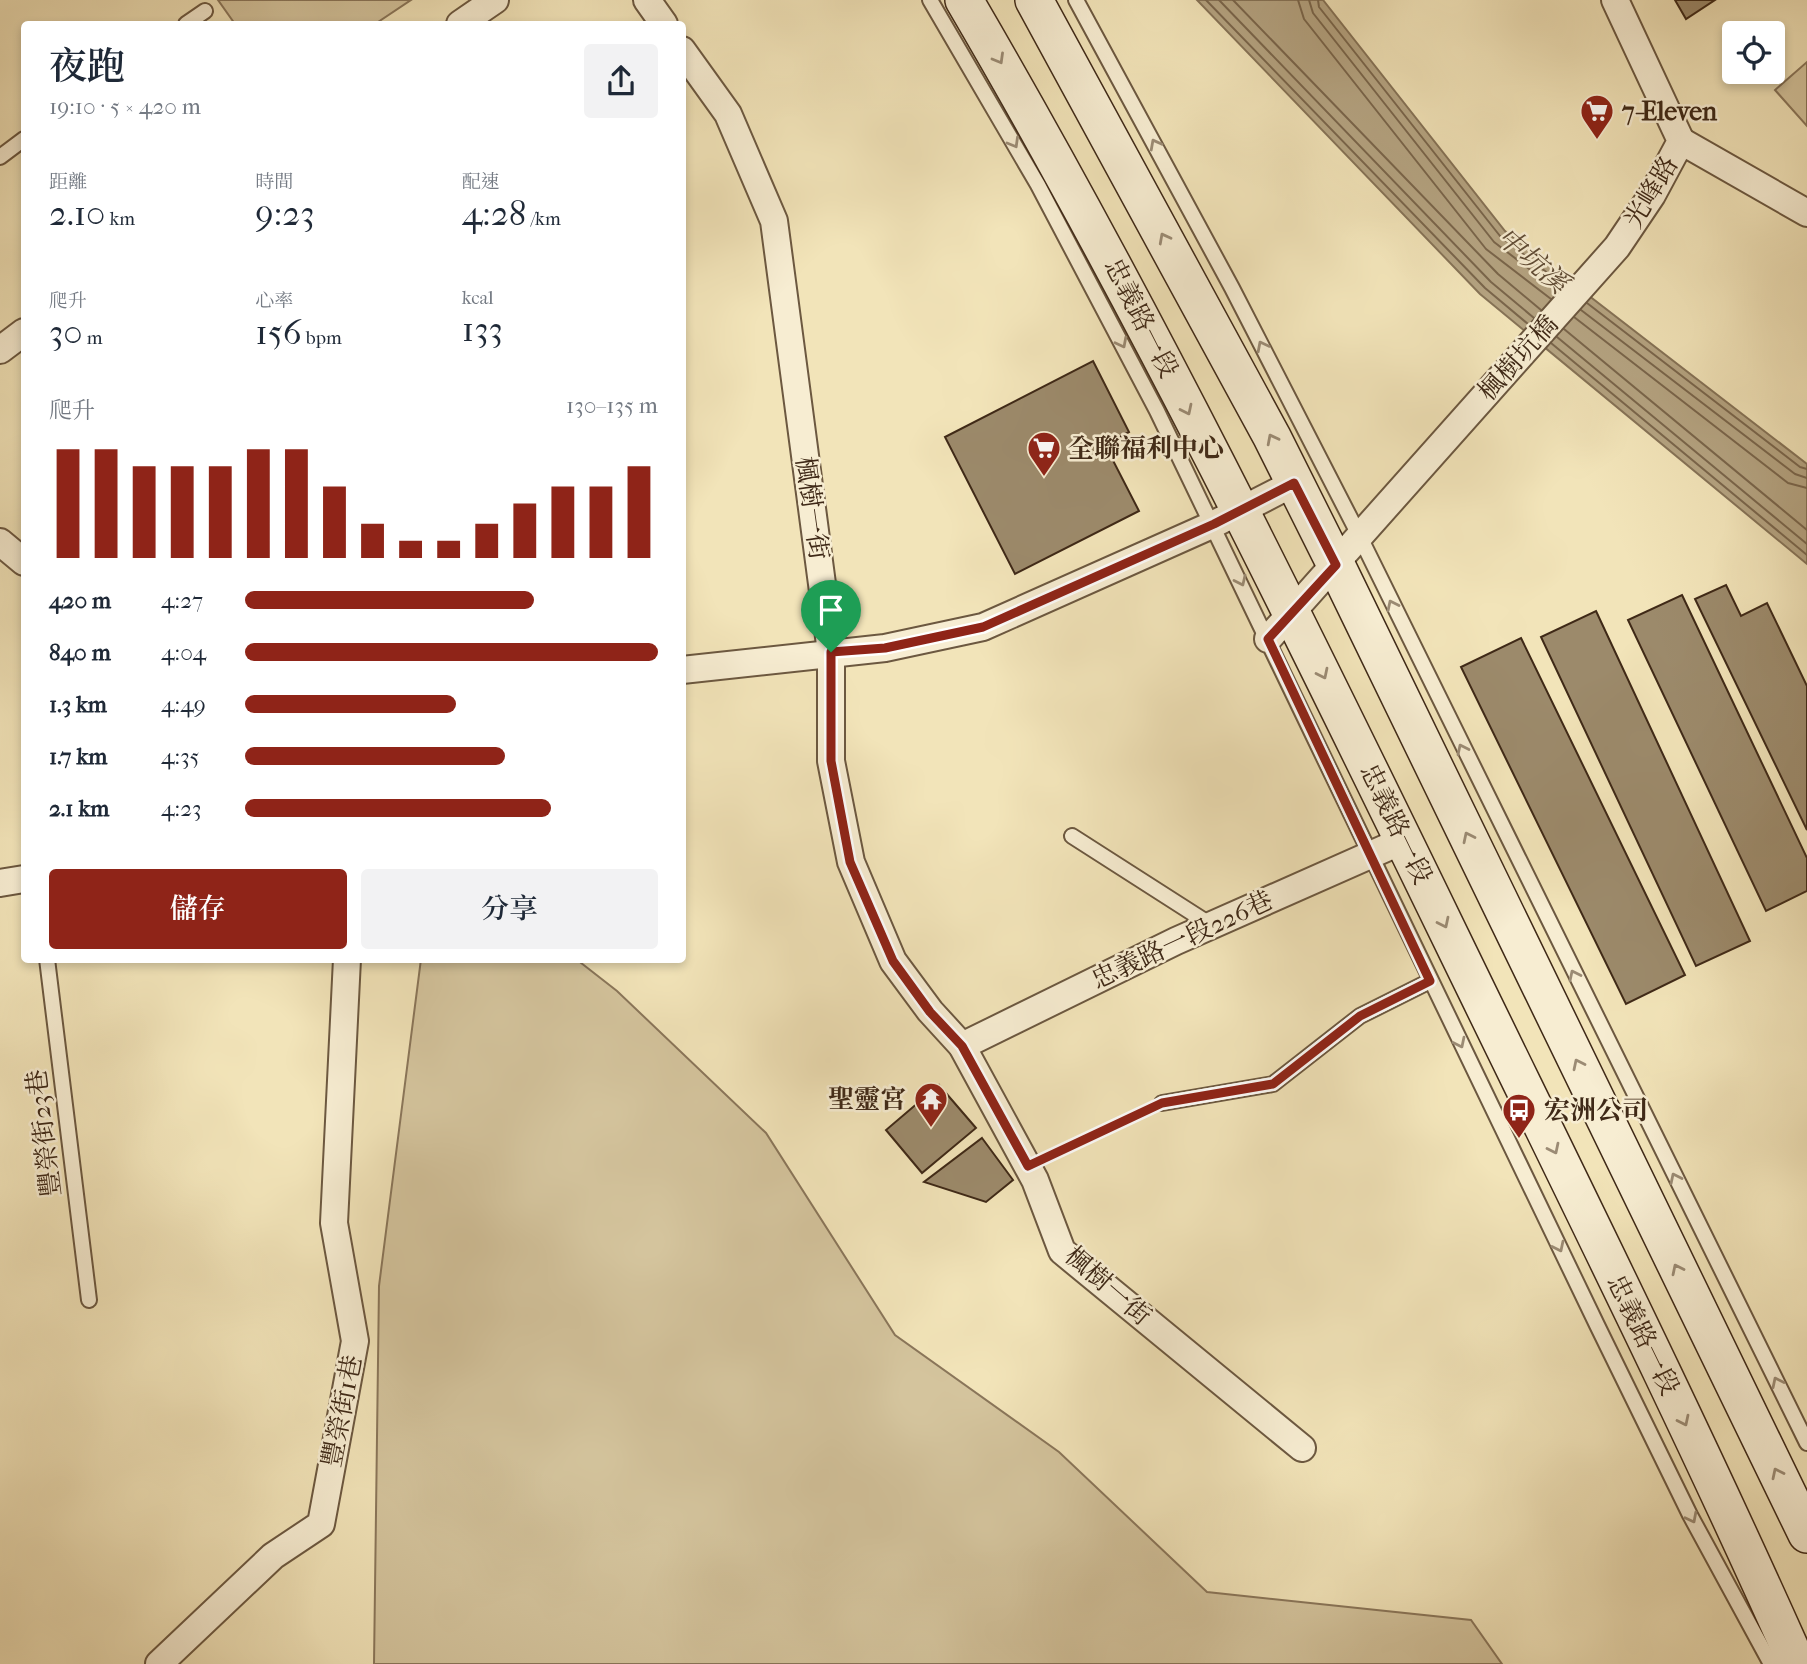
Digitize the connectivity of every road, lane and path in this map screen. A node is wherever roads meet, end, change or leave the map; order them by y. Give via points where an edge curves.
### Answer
1 (495, 0) edge
2 (647, 0) edge
3 (930, 0) edge
4 (964, 0) edge
5 (1034, 0) edge
6 (1076, 0) edge
7 (1615, 0) edge
8 (205, 11) dead end
9 (190, 21) edge
10 (464, 21) edge
11 (662, 21) edge
12 (686, 56) edge
13 (21, 141) edge
14 (1681, 141) junction
15 (0, 157) edge
16 (1807, 213) edge
17 (1601, 265) joint
18 (21, 334) edge
19 (0, 350) edge
20 (1294, 483) junction
21 (1226, 518) junction
22 (1360, 537) junction
23 (0, 542) edge
24 (21, 560) edge
25 (1336, 565) junction
26 (1293, 613) junction
27 (1268, 639) junction
28 (831, 652) junction
29 (686, 670) edge
30 (1072, 836) dead end
31 (1404, 840) junction
32 (1369, 855) junction
33 (21, 880) edge
34 (0, 883) edge
35 (1211, 925) junction
36 (47, 963) edge
37 (348, 963) edge
38 (1430, 981) junction
39 (962, 1046) junction
40 (1162, 1103) joint
41 (1028, 1166) junction
42 (89, 1300) dead end
43 (1807, 1443) edge
44 (1302, 1448) dead end
45 (1807, 1535) edge
46 (159, 1664) edge
47 (1770, 1664) edge
48 (1797, 1664) edge

1 - 10 street
2 - 11 street
3 -> 21 lane, 忠義路一段
4 -> 21 main road, 忠義路一段 via 1129,292
20 -> 5 main road
22 -> 6 lane
7 - 14 street, 光峰路
8 - 9 lane
12 - 28 street, 楓樹一街 via 728,114 774,221
13 - 15 lane
14 - 16 street
14 - 17 street, 光峰路 via 1652,195
17 - 22 street, 楓樹坑橋
18 - 19 street
20 - 21 street
20 - 25 main road
21 - 26 main road, 忠義路一段
21 -> 27 lane, 忠義路一段
21 - 28 street via 983,627 885,648
22 - 25 street
43 -> 22 lane
23 - 24 street
25 - 26 street
45 -> 25 main road
26 - 27 street
26 -> 31 main road, 忠義路一段
27 - 32 lane, 忠義路一段
28 - 29 street
28 - 39 street, 楓樹一街 via 831,761 850,862 893,961
30 - 35 lane
31 - 32 street, 忠義路一段226巷
31 -> 48 main road, 忠義路一段
32 - 35 street, 忠義路一段226巷
32 - 38 lane, 忠義路一段
33 - 34 street
35 - 39 street, 忠義路一段226巷
36 - 42 lane, 豐榮街23巷
37 - 46 street, 豐榮街1巷 via 334,1223 355,1341 321,1524 273,1556
38 - 40 lane via 1360,1016 1273,1084
38 -> 47 lane, 忠義路一段 via 1690,1515
39 - 41 street, 楓樹一街
40 - 41 path
41 - 44 street, 楓樹一街 via 1062,1251

